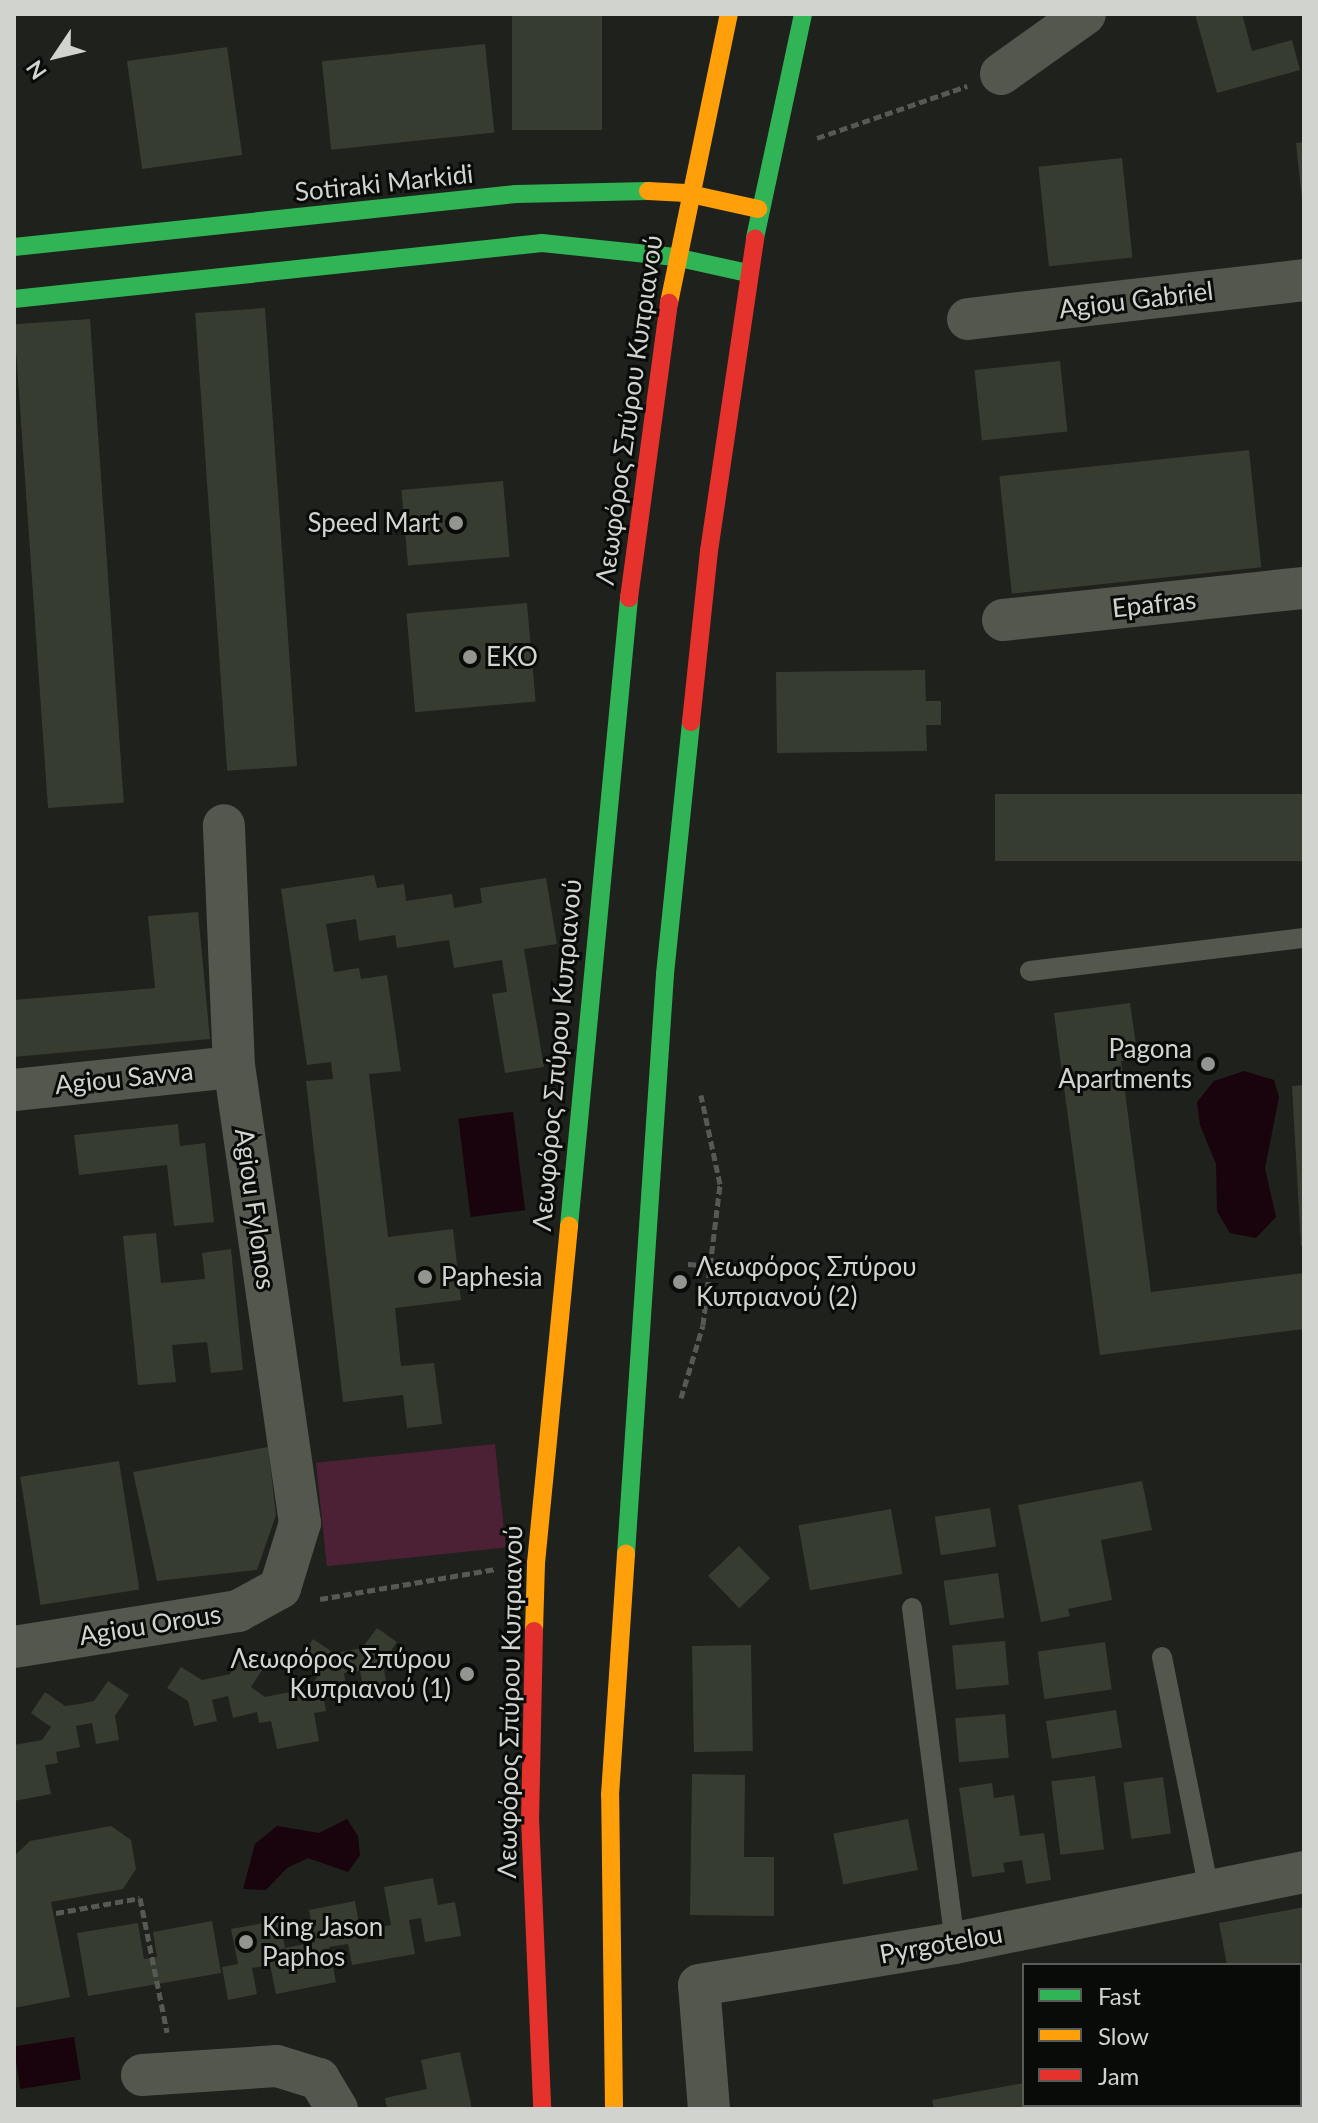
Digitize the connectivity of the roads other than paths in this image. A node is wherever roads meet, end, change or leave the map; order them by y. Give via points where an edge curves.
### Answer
1 (729, 14) edge
2 (803, 14) edge
3 (1085, 14) edge
4 (1001, 74) road end
5 (686, 193) junction
6 (758, 209) junction
7 (14, 247) edge
8 (675, 257) junction
9 (748, 273) junction
10 (1304, 280) edge
11 (14, 299) edge
12 (968, 319) dead end
13 (1304, 588) edge
14 (1003, 620) dead end
15 (224, 825) dead end
16 (1304, 938) edge
17 (1030, 971) dead end
18 (234, 1067) junction
19 (14, 1090) edge
20 (280, 1588) joint
21 (912, 1608) dead end
22 (14, 1647) edge
23 (1162, 1657) dead end
24 (1304, 1872) edge
25 (1209, 1890) junction
26 (955, 1943) junction
27 (159, 2074) road end
28 (337, 2109) edge
29 (542, 2109) edge
30 (614, 2109) edge
31 (709, 2109) edge

1 - 5 main road, Λεωφόρος Σπύρου Κυπριανού
2 - 6 main road
3 - 4 street
5 - 6 main road, Sotiraki Markidi
5 - 7 main road, Sotiraki Markidi via 614,189 516,194
5 - 8 main road, Λεωφόρος Σπύρου Κυπριανού
6 - 9 main road
8 - 9 main road
8 - 11 main road via 542,243 494,245
8 - 29 main road, Λεωφόρος Σπύρου Κυπριανού via 609,777 536,1563 530,1817
9 - 30 main road via 709,551 665,974 642,1279 610,1795
10 - 12 street, Agiou Gabriel
13 - 14 street, Epafras
15 - 18 street, Agiou Fylonos
16 - 17 lane
18 - 19 street, Agiou Savva
18 - 20 street, Agiou Fylonos via 300,1523
20 - 22 street, Agiou Orous via 238,1611
21 - 26 lane
23 - 25 lane
24 - 25 street, Pyrgotelou
25 - 26 street, Pyrgotelou
26 - 31 street, Pyrgotelou via 699,1985
27 - 28 street via 277,2066 319,2079

